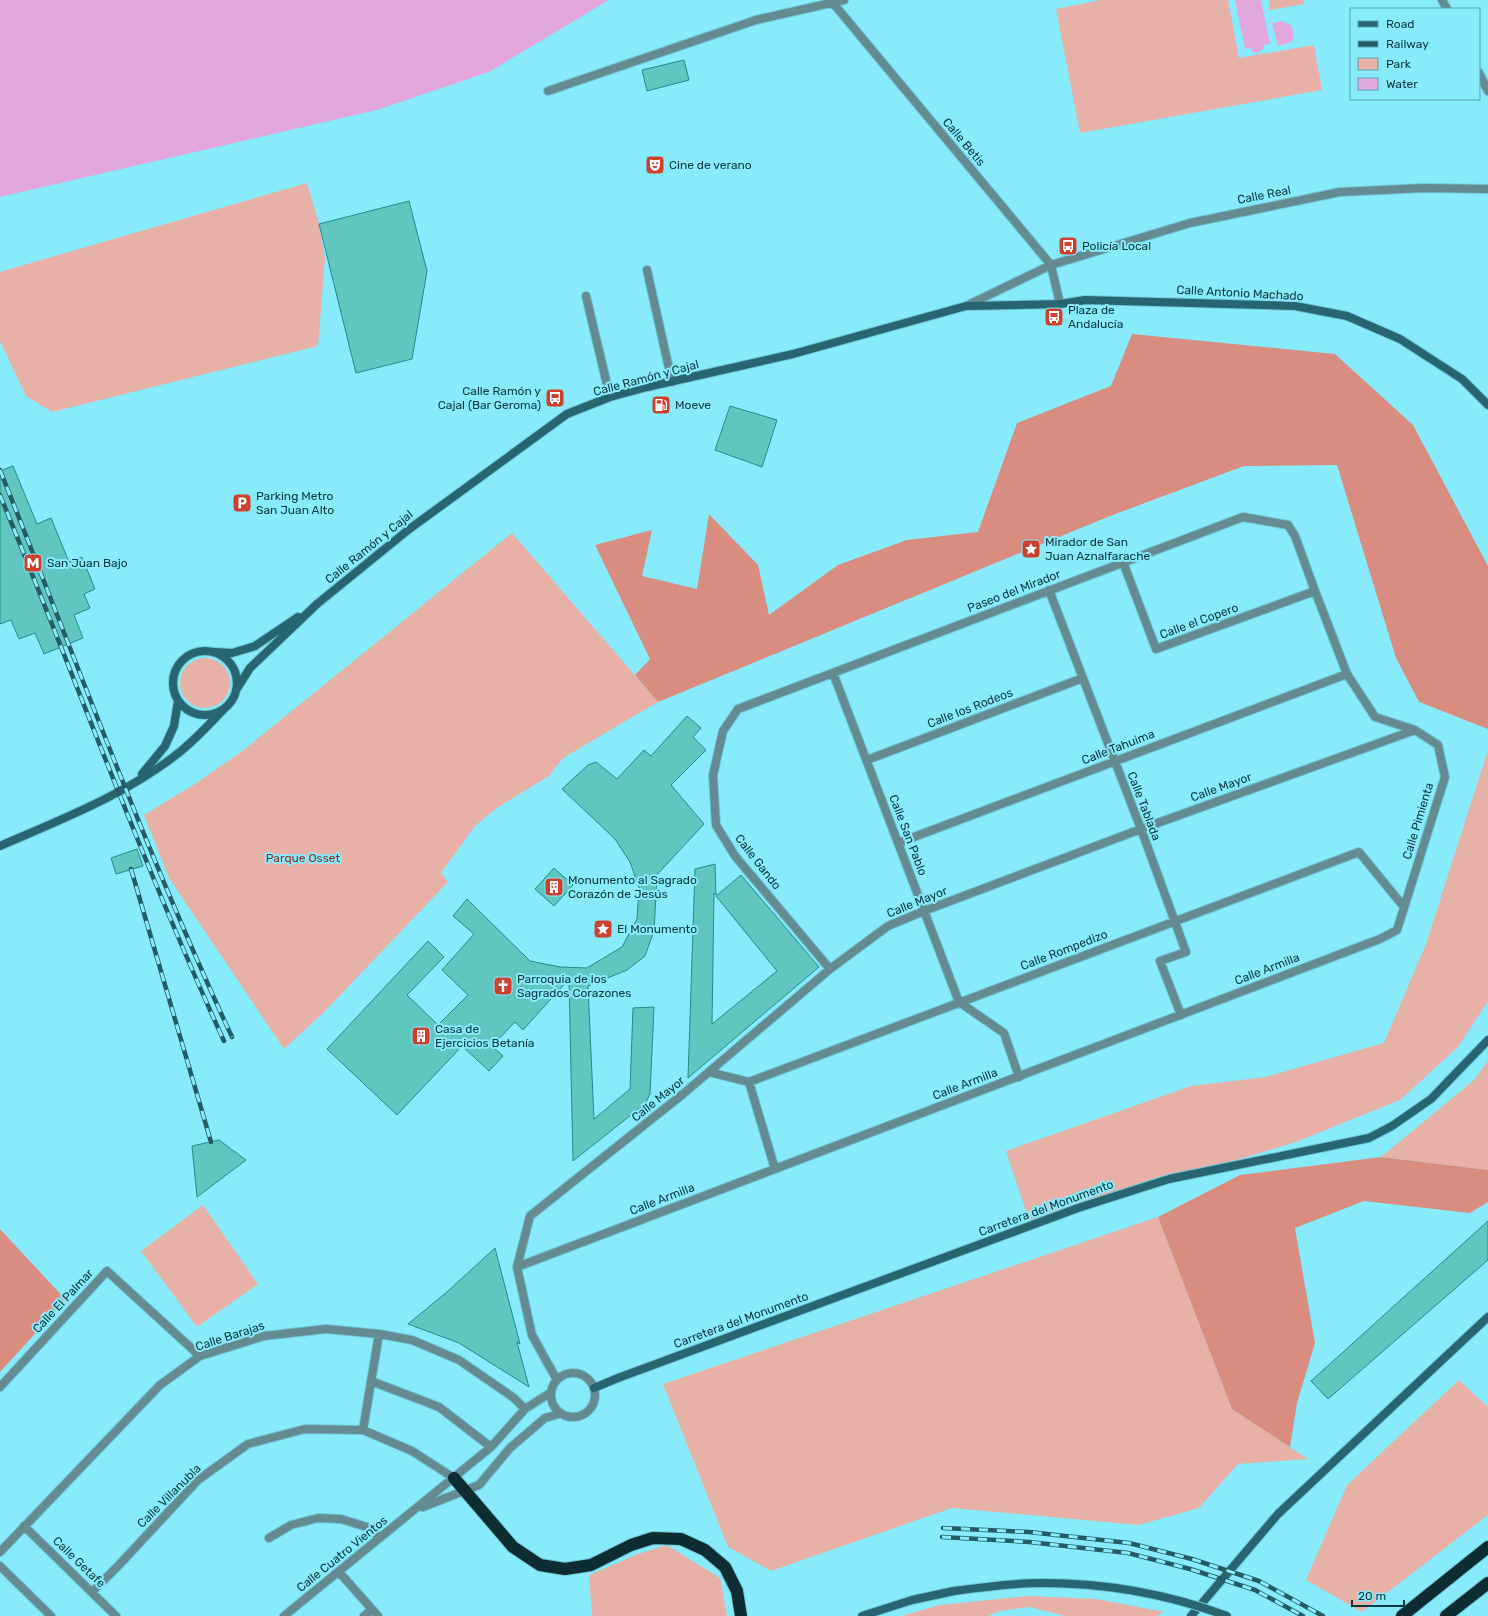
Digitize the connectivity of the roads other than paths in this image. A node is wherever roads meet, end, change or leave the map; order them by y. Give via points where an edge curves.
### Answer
1 (844, 0) edge
2 (833, 3) junction
3 (1480, 75) edge
4 (1488, 91) edge
5 (548, 92) dead end
6 (1488, 189) edge
7 (1051, 266) junction
8 (647, 270) dead end
9 (586, 296) dead end
10 (1060, 304) junction
11 (966, 306) junction
12 (672, 382) junction
13 (610, 398) junction
14 (1488, 405) edge
15 (1123, 562) junction
16 (1049, 590) junction
17 (1315, 591) junction
18 (317, 604) junction
19 (210, 651) junction
20 (833, 673) junction
21 (1346, 674) junction
22 (1083, 678) junction
23 (236, 690) junction
24 (178, 701) junction
25 (229, 704) junction
26 (738, 709) joint
27 (1415, 730) junction
28 (866, 760) junction
29 (1115, 762) junction
30 (136, 781) junction
31 (1141, 829) junction
32 (898, 843) junction
33 (0, 846) edge
34 (1404, 907) junction
35 (924, 911) junction
36 (1174, 921) junction
37 (830, 969) junction
38 (959, 1002) junction
39 (1181, 1015) junction
40 (1488, 1040) edge
41 (709, 1072) junction
42 (1019, 1077) junction
43 (749, 1082) junction
44 (775, 1169) junction
45 (517, 1267) junction
46 (1488, 1317) edge
47 (379, 1334) junction
48 (200, 1356) junction
49 (557, 1380) junction
50 (371, 1381) junction
51 (0, 1388) edge
52 (594, 1388) junction
53 (550, 1393) junction
54 (525, 1409) junction
55 (559, 1414) junction
56 (363, 1430) junction
57 (491, 1447) junction
58 (454, 1478) junction
59 (465, 1491) junction
60 (415, 1510) junction
61 (24, 1526) junction
62 (269, 1538) dead end
63 (380, 1538) junction
64 (1488, 1547) edge
65 (0, 1552) edge
66 (0, 1566) edge
67 (338, 1572) junction
68 (1488, 1583) edge
69 (1488, 1591) edge
70 (92, 1592) junction
71 (1470, 1598) junction
72 (371, 1610) junction
73 (52, 1616) edge
74 (116, 1616) edge
75 (284, 1616) edge
76 (364, 1616) edge
77 (378, 1616) edge
78 (741, 1616) edge
79 (862, 1616) edge
80 (1191, 1616) edge
81 (1227, 1616) edge
82 (1402, 1616) edge
83 (1446, 1616) edge

1 - 2 street
2 - 5 street via 756,20
2 - 7 street, Calle Betis
3 - 4 street
6 - 7 street, Calle Real via 1424,188 1340,192 1190,222
7 - 10 street, Calle Betis
7 - 11 street
8 - 12 street
9 - 13 street
10 - 11 main road
10 - 14 main road, Calle Antonio Machado via 1085,300 1256,304 1295,306 1347,316 1400,339 1462,380
11 - 12 main road, Calle Ramón y Cajal via 793,354
12 - 13 main road, Calle Ramón y Cajal
13 - 18 main road, Calle Ramón y Cajal via 567,414 408,530
15 - 16 street, Paseo del Mirador
15 - 17 street, Paseo del Mirador via 1243,517 1288,525 1295,536
15 - 17 street, Calle el Copero via 1156,649
16 - 20 street, Paseo del Mirador
16 - 22 street, Calle Tablada
17 - 21 street, Paseo del Mirador
18 - 19 main road, Calle Ramón y Cajal via 254,646 232,653
18 - 23 main road, Calle Ramón y Cajal via 250,668
19 - 23 main road via 220,654 234,669
19 - 24 main road via 199,651 189,655 177,666 173,681
20 - 26 street, Paseo del Mirador
20 - 28 street, Calle San Pablo
21 - 27 street, Paseo del Mirador via 1375,717
21 - 29 street, Calle Tahuima
22 - 28 street, Calle los Rodeos
22 - 29 street, Calle Tablada
23 - 25 main road
24 - 25 main road via 185,708 203,715 213,714
24 - 30 main road via 174,726 165,746
25 - 30 main road via 181,751
26 - 37 street, Calle Gando via 723,731 713,775 716,825 735,856
27 - 31 street, Calle Mayor
27 - 34 street, Calle Pimienta via 1438,745 1445,777
28 - 32 street, Calle San Pablo
29 - 31 street, Calle Tablada
29 - 32 street, Calle Tahuima
30 - 33 main road via 92,806
31 - 35 street, Calle Mayor
31 - 36 street, Calle Tablada
32 - 35 street, Calle San Pablo
34 - 36 street, Calle Rompedizo via 1359,852
34 - 39 street, Calle Armilla via 1397,930 1380,939
35 - 37 street, Calle Mayor via 888,926
35 - 38 street, Calle San Pablo
36 - 38 street, Calle Rompedizo
36 - 39 street, Calle Tablada via 1186,952 1160,961
37 - 41 street, Calle Mayor
38 - 42 street via 1004,1033
38 - 43 street, Calle Rompedizo
39 - 42 street, Calle Armilla
40 - 52 main road, Carretera del Monumento via 1431,1099 1392,1126 1369,1138 1169,1179 1078,1208
41 - 43 street
41 - 45 street, Calle Mayor via 530,1216
42 - 44 street, Calle Armilla
43 - 44 street
44 - 45 street, Calle Armilla
45 - 49 street via 532,1335
46 - 80 main road via 1278,1514
47 - 48 street, Calle Barajas via 326,1329 278,1334
47 - 50 street
47 - 54 street, Calle Barajas via 412,1340 459,1360 514,1398
48 - 51 street, Calle El Palmar via 107,1271
48 - 61 street, Calle Barajas via 160,1385
49 - 52 street via 564,1374 578,1374 590,1380
49 - 53 street
50 - 56 street
50 - 57 street via 440,1407
52 - 55 street via 595,1400 590,1410 581,1416 570,1418
53 - 54 street, Calle Cuatro Vientos
53 - 55 street via 552,1405
54 - 57 street, Calle Cuatro Vientos
55 - 59 street, Calle Cuatro Vientos via 545,1418 510,1448 479,1485
56 - 58 street, Calle Villanubla via 412,1451
56 - 70 street, Calle Villanubla via 305,1429 248,1444 198,1480
57 - 58 street, Calle Cuatro Vientos
58 - 59 highway
58 - 60 street, Calle Cuatro Vientos
59 - 60 street, Calle Cuatro Vientos
59 - 78 highway via 513,1547 540,1565 565,1569 591,1565 631,1545 653,1538 681,1539 705,1550 725,1566 737,1591
60 - 63 street, Calle Cuatro Vientos
61 - 65 street, Calle Barajas
61 - 70 street, Calle Getafe
62 - 63 street via 291,1525 318,1518 342,1519 370,1528
63 - 67 street, Calle Cuatro Vientos
64 - 82 highway
66 - 73 street
67 - 72 street
67 - 75 street, Calle Cuatro Vientos
68 - 71 highway
69 - 71 highway
70 - 74 street, Calle Getafe
71 - 83 highway
72 - 76 street
72 - 77 street
79 - 81 main road, bridge via 912,1600 954,1591 1041,1583 1087,1584 1164,1597

